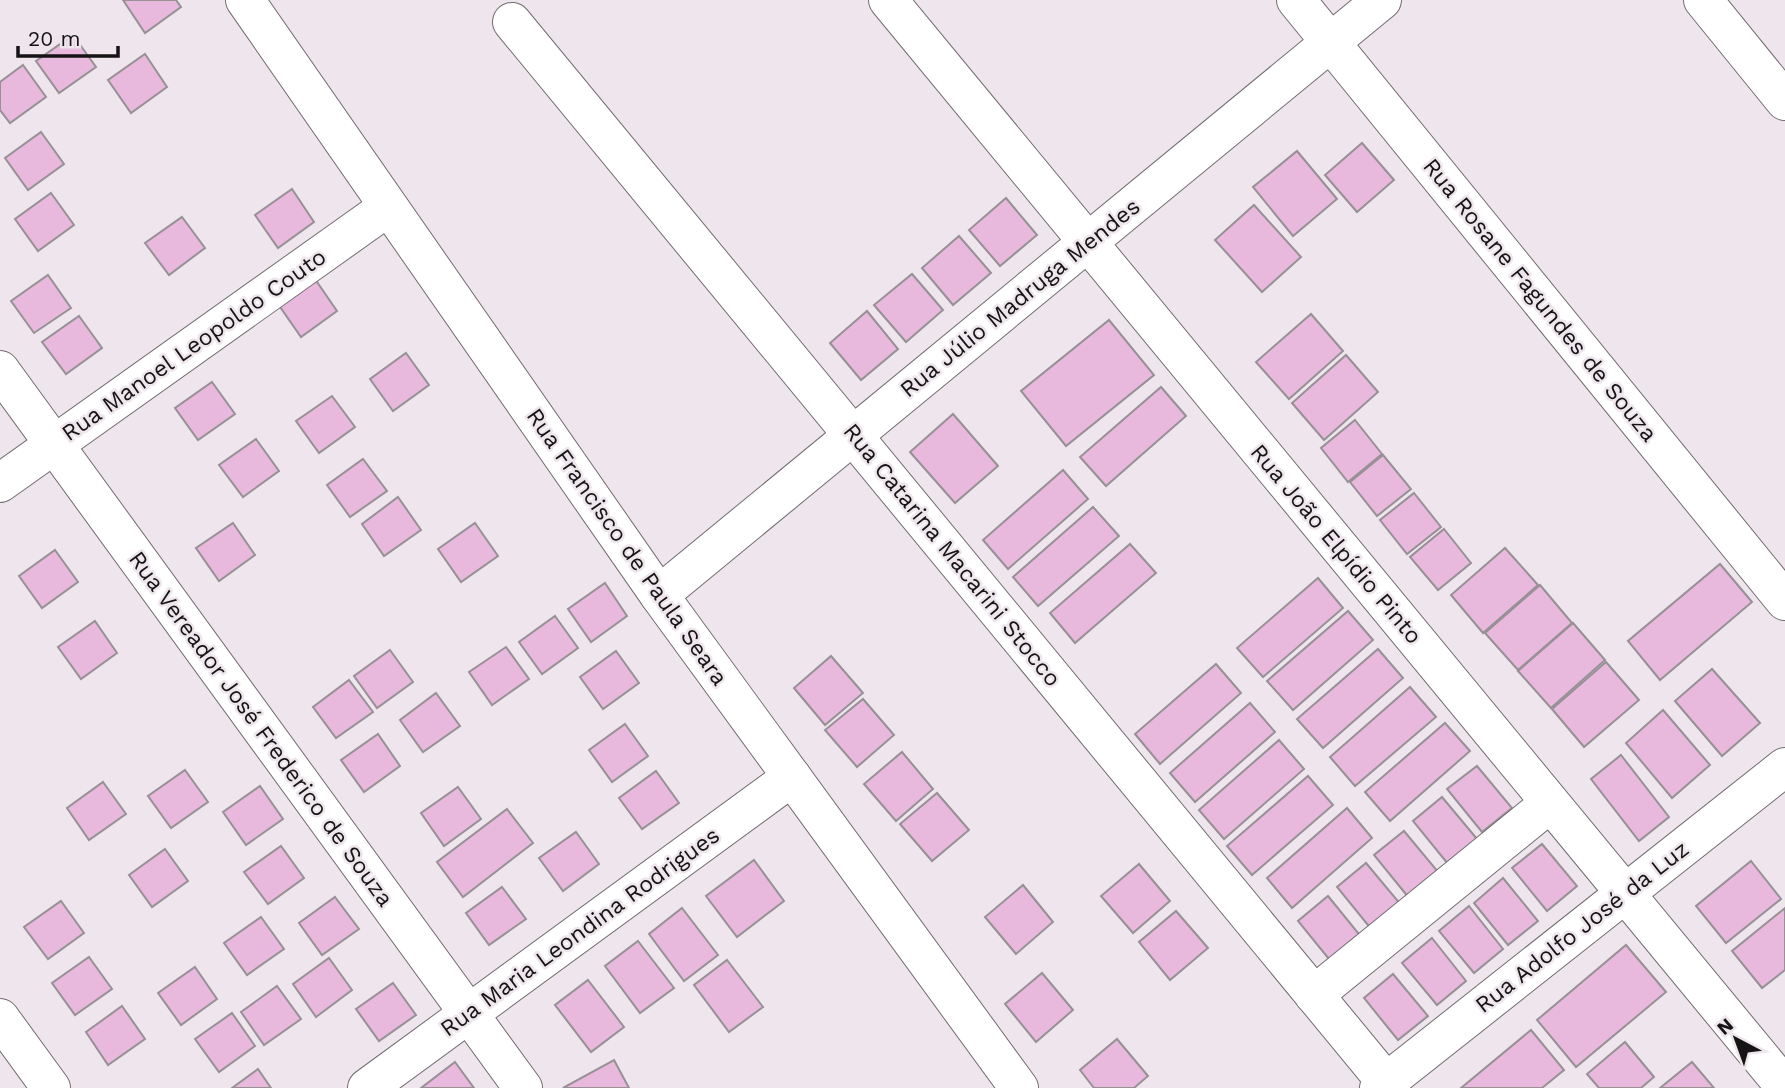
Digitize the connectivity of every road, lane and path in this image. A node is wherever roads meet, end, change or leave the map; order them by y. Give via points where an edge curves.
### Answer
1 (245, 0) edge
2 (888, 0) edge
3 (1296, 0) edge
4 (1382, 0) edge
5 (1703, 0) edge
6 (512, 22) dead end
7 (1330, 43) junction
8 (1785, 101) edge
9 (388, 207) junction
10 (1088, 242) junction
11 (0, 370) edge
12 (853, 435) junction
13 (54, 444) junction
14 (0, 483) edge
15 (659, 595) junction
16 (1785, 601) edge
17 (1785, 767) edge
18 (792, 777) junction
19 (1550, 803) junction
20 (1625, 893) junction
21 (1314, 995) junction
22 (468, 1014) junction
23 (0, 1017) edge
24 (1385, 1086) edge
25 (1785, 1087) edge
26 (51, 1088) edge
27 (367, 1088) edge
28 (523, 1088) edge
29 (1018, 1088) edge

1 - 9 street, Rua Francisco de Paula Seara
2 - 10 street, Rua João Elpídio Pinto
3 - 7 street, Rua Rosane Fagundes de Souza
4 - 7 street, Rua Júlio Madruga Mendes
5 - 8 street
6 - 12 street, Rua Catarina Macarini Stocco
7 - 10 street, Rua Júlio Madruga Mendes
7 - 16 street, Rua Rosane Fagundes de Souza
9 - 13 street, Rua Manoel Leopoldo Couto
9 - 15 street, Rua Francisco de Paula Seara
10 - 12 street, Rua Júlio Madruga Mendes
10 - 19 street, Rua João Elpídio Pinto
11 - 13 street, Rua Vereador José Frederico de Souza
12 - 15 street, Rua Júlio Madruga Mendes
12 - 21 street, Rua Catarina Macarini Stocco
13 - 14 street, Rua Manoel Leopoldo Couto
13 - 22 street, Rua Vereador José Frederico de Souza
15 - 18 street, Rua Francisco de Paula Seara
17 - 20 street, Rua Adolfo José da Luz
18 - 22 street, Rua Maria Leondina Rodrigues
18 - 29 street, Rua Francisco de Paula Seara
19 - 20 street, Rua João Elpídio Pinto
19 - 21 street
20 - 24 street, Rua Adolfo José da Luz
20 - 25 street, Rua João Elpídio Pinto
21 - 24 street, Rua Catarina Macarini Stocco
22 - 27 street, Rua Maria Leondina Rodrigues
22 - 28 street, Rua Vereador José Frederico de Souza
23 - 26 street

